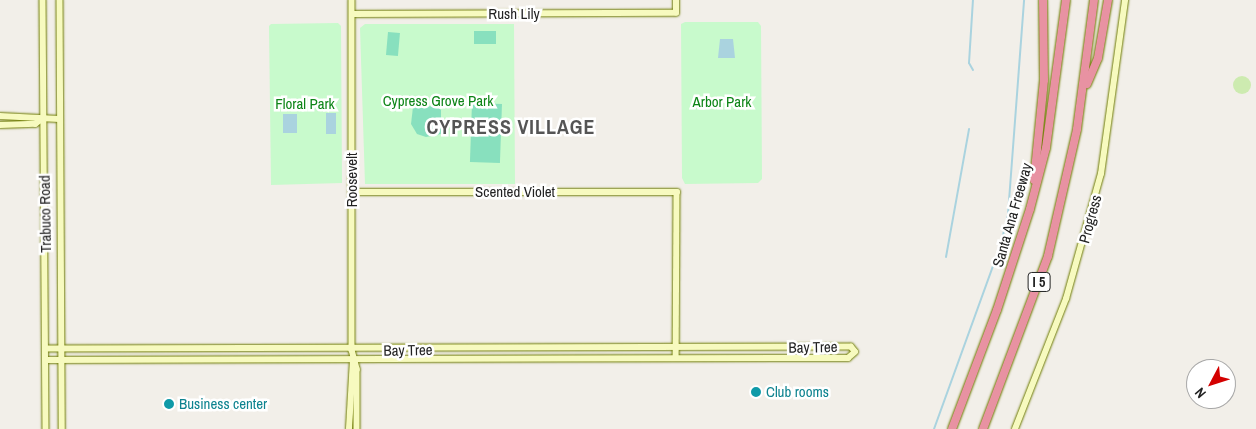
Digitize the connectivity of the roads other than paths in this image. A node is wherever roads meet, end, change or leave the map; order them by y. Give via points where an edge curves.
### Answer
1 (43, 0) edge
2 (60, 0) edge
3 (352, 0) edge
4 (676, 0) edge
5 (1043, 0) edge
6 (1066, 0) edge
7 (1094, 0) edge
8 (1108, 0) edge
9 (1124, 0) edge
10 (352, 14) junction
11 (1082, 95) junction
12 (0, 116) edge
13 (59, 119) junction
14 (42, 120) junction
15 (0, 125) edge
16 (352, 192) junction
17 (1030, 209) junction
18 (676, 348) junction
19 (47, 349) junction
20 (62, 349) junction
21 (352, 350) junction
22 (676, 358) junction
23 (62, 359) junction
24 (46, 360) junction
25 (353, 360) junction
26 (46, 429) edge
27 (62, 429) edge
28 (349, 429) edge
29 (357, 429) edge
30 (952, 429) edge
31 (983, 429) edge
32 (1015, 429) edge

1 - 14 street, Trabuco Road
2 - 13 street, Trabuco Road
3 - 10 street, Roosevelt
4 - 10 street, Rush Lily via 676,13
5 - 17 highway via 1044,80
6 - 17 highway, Santa Ana Freeway / I 5 via 1046,148
7 - 11 highway, I 5
8 - 11 highway via 1098,58
9 - 32 street, Progress via 1101,174 1066,299
10 - 16 street, Roosevelt
11 - 31 highway, I 5 via 1048,256
12 - 14 street via 34,116
13 - 14 street
13 - 20 street, Trabuco Road
14 - 15 street via 35,124
14 - 19 street, Trabuco Road
16 - 18 street, Scented Violet via 677,192
16 - 21 street, Roosevelt
17 - 30 highway, Santa Ana Freeway / I 5 via 997,310
18 - 21 street, Bay Tree
18 - 22 street
18 - 22 street, Bay Tree via 851,347 855,352 848,358
19 - 20 street, Bay Tree
19 - 24 street, Trabuco Road
20 - 21 street, Bay Tree
20 - 23 street, Trabuco Road
21 - 25 street, Roosevelt
22 - 25 street, Bay Tree
23 - 24 street, Bay Tree
23 - 25 street, Bay Tree
23 - 27 street, Trabuco Road
24 - 26 street, Trabuco Road
25 - 28 street, Roosevelt
25 - 29 street, Roosevelt via 357,369

